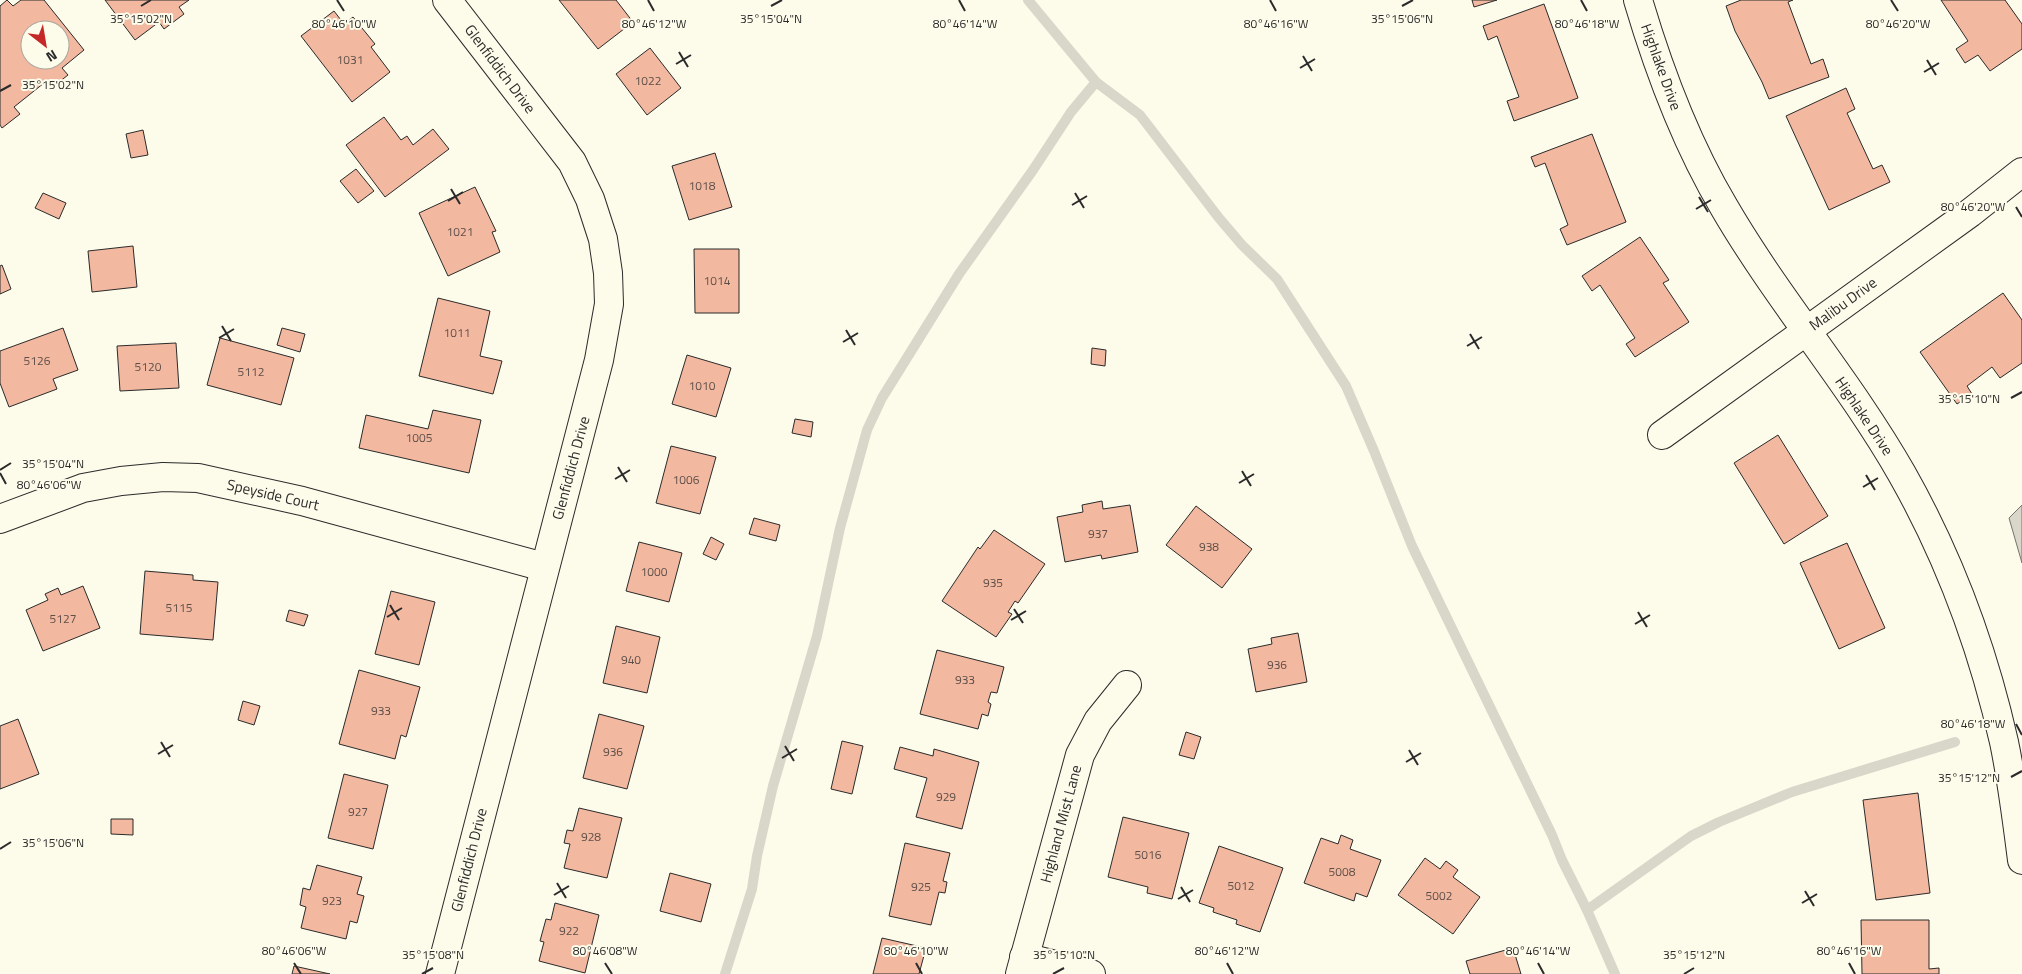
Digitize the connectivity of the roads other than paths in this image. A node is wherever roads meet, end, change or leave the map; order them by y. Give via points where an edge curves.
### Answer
1 (447, 0) edge
2 (1638, 0) edge
3 (2022, 172) edge
4 (1806, 331) junction
5 (1662, 434) dead end
6 (0, 520) edge
7 (544, 567) junction
8 (1127, 685) dead end
9 (2022, 860) edge
10 (1022, 965) edge
11 (440, 974) edge
12 (1091, 974) edge

1 - 7 street, Glenfiddich Drive via 572,162 590,199 603,239 609,296 606,323
2 - 4 street, Highlake Drive via 1670,94 1696,156 1769,279
3 - 4 street, Malibu Drive
4 - 5 street, Malibu Drive
4 - 9 street, Highlake Drive via 1902,474 1931,529 1959,597 1982,662 2004,742
6 - 7 street, Speyside Court via 83,488 163,477 198,478 302,500
7 - 11 street, Glenfiddich Drive
8 - 10 street, Highland Mist Lane via 1098,721 1080,755
10 - 12 street

